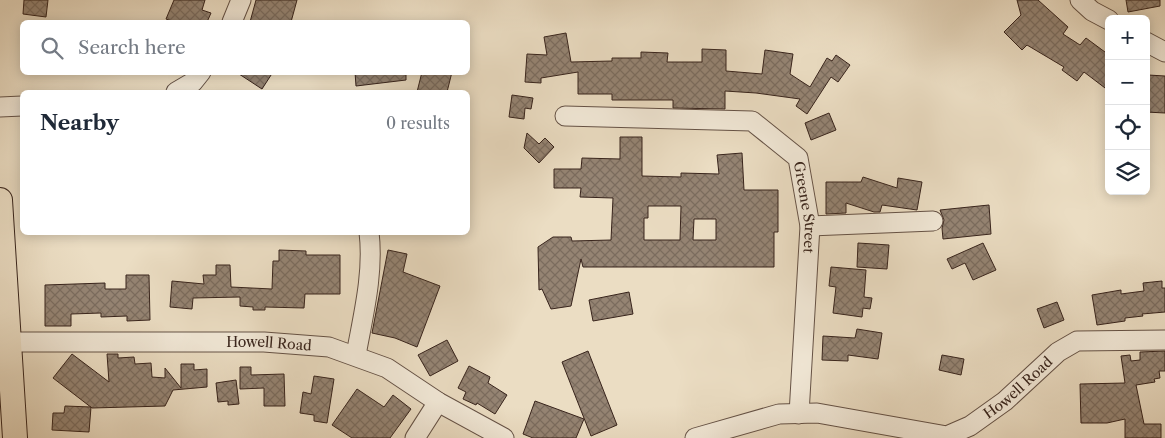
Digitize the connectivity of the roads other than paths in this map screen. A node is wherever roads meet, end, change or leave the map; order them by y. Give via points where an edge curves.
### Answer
1 (241, 0) edge
2 (1080, 0) edge
3 (1105, 18) edge
4 (233, 20) edge
5 (1150, 44) edge
6 (1165, 52) edge
7 (199, 75) edge
8 (179, 90) edge
9 (20, 106) edge
10 (0, 107) edge
11 (566, 116) dead end
12 (0, 200) edge
13 (933, 221) dead end
14 (810, 226) junction
15 (369, 235) edge
16 (1165, 340) edge
17 (10, 342) junction
18 (356, 355) junction
19 (7, 401) edge
20 (438, 402) junction
21 (799, 414) junction
22 (14, 438) edge
23 (415, 438) edge
24 (504, 438) edge
25 (695, 438) edge

1 - 4 street
2 - 3 street
5 - 6 street
7 - 8 street
9 - 10 street
11 - 14 street, Greene Street via 752,121 798,158
12 - 17 main road
13 - 14 street
14 - 21 street, Greene Street
15 - 18 street via 366,304
16 - 21 street, Howell Road via 1077,341 1058,352 1005,401 970,426 946,436 817,413
17 - 18 street, Howell Road via 264,342 329,347
17 - 19 main road
18 - 20 street, Howell Road via 386,368
19 - 22 main road
20 - 23 street
20 - 24 street, Howell Road
21 - 25 street, Howell Road via 778,414

